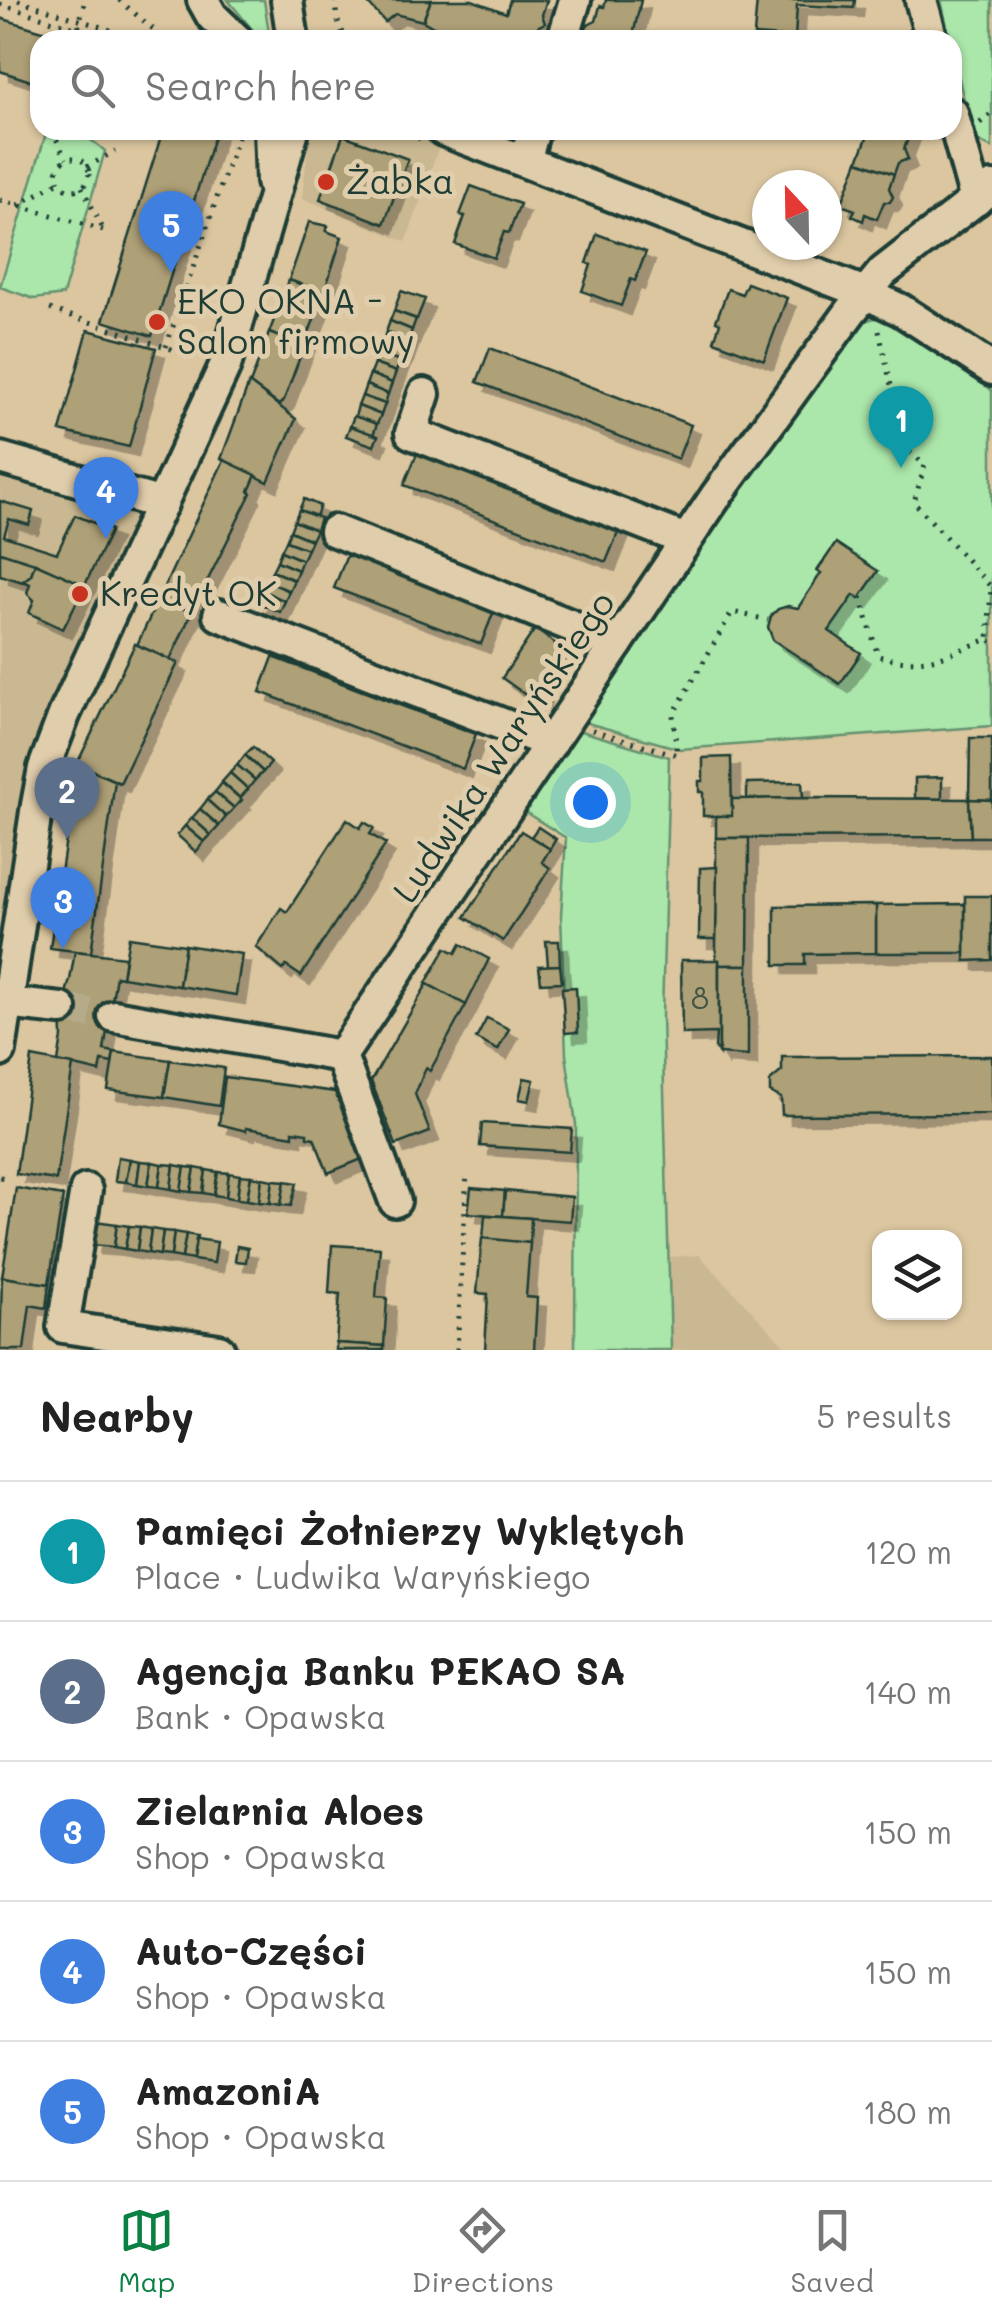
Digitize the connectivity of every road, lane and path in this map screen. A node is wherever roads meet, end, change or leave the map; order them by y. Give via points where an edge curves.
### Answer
1 (18, 0) edge
2 (85, 0) edge
3 (119, 0) edge
4 (287, 0) edge
5 (336, 0) edge
6 (575, 0) edge
7 (920, 0) edge
8 (199, 2) edge
9 (0, 4) edge
10 (80, 20) junction
11 (78, 29) junction
12 (81, 30) edge
13 (110, 30) edge
14 (154, 30) edge
15 (227, 30) edge
16 (292, 30) edge
17 (342, 30) edge
18 (565, 30) edge
19 (929, 30) edge
20 (962, 138) edge
21 (57, 140) edge
22 (237, 140) edge
23 (270, 140) edge
24 (290, 140) edge
25 (449, 140) edge
26 (531, 140) edge
27 (115, 152) dead end
28 (66, 160) junction
29 (525, 161) junction
30 (87, 167) junction
31 (59, 181) junction
32 (82, 187) junction
33 (984, 193) edge
34 (0, 200) edge
35 (273, 201) junction
36 (18, 206) junction
37 (860, 300) junction
38 (50, 309) dead end
39 (166, 347) junction
40 (225, 366) junction
41 (992, 369) edge
42 (424, 394) dead end
43 (0, 458) edge
44 (162, 504) junction
45 (335, 531) dead end
46 (686, 540) junction
47 (861, 597) dead end
48 (219, 615) dead end
49 (768, 620) dead end
50 (990, 641) edge
51 (617, 644) junction
52 (558, 733) junction
53 (6, 1003) junction
54 (60, 1009) tunnel mouth
55 (114, 1016) tunnel mouth
56 (0, 1051) edge
57 (342, 1056) junction
58 (467, 1172) dead end
59 (0, 1177) edge
60 (10, 1179) dead end
61 (86, 1190) dead end
62 (395, 1200) dead end
63 (219, 1350) edge
64 (456, 1350) edge

1 - 10 path
2 - 10 path
3 - 14 path
4 - 16 street
5 - 17 path
6 - 18 street
7 - 19 street
8 - 15 street
9 - 11 path
10 - 11 path
10 - 13 path
11 - 12 path
20 - 33 street
21 - 28 path
22 - 39 path
23 - 35 street
24 - 35 street
25 - 29 street
26 - 29 street
27 - 30 path
28 - 30 path
28 - 31 path
29 - 37 street
30 - 32 path
31 - 32 path via 72,190
31 - 36 path
32 - 36 path via 103,230
33 - 37 street, Ludwika Waryńskiego via 882,272
34 - 36 path
35 - 40 street
37 - 41 street via 901,310
37 - 46 street, Ludwika Waryńskiego
37 - 50 path via 876,318 905,448 926,464 914,502 991,587
38 - 39 path
39 - 40 path
40 - 44 street
42 - 46 street via 411,433
43 - 44 street
44 - 53 street via 44,768
45 - 51 street
46 - 51 street, Ludwika Waryńskiego
47 - 50 path via 878,656 928,662
48 - 52 street
49 - 52 path via 732,612 673,716 677,755
51 - 52 street, Ludwika Waryńskiego
52 - 57 street, Ludwika Waryńskiego
53 - 54 street
53 - 56 street
55 - 57 street
57 - 62 street
58 - 64 path
59 - 60 path
61 - 63 street via 64,1327

